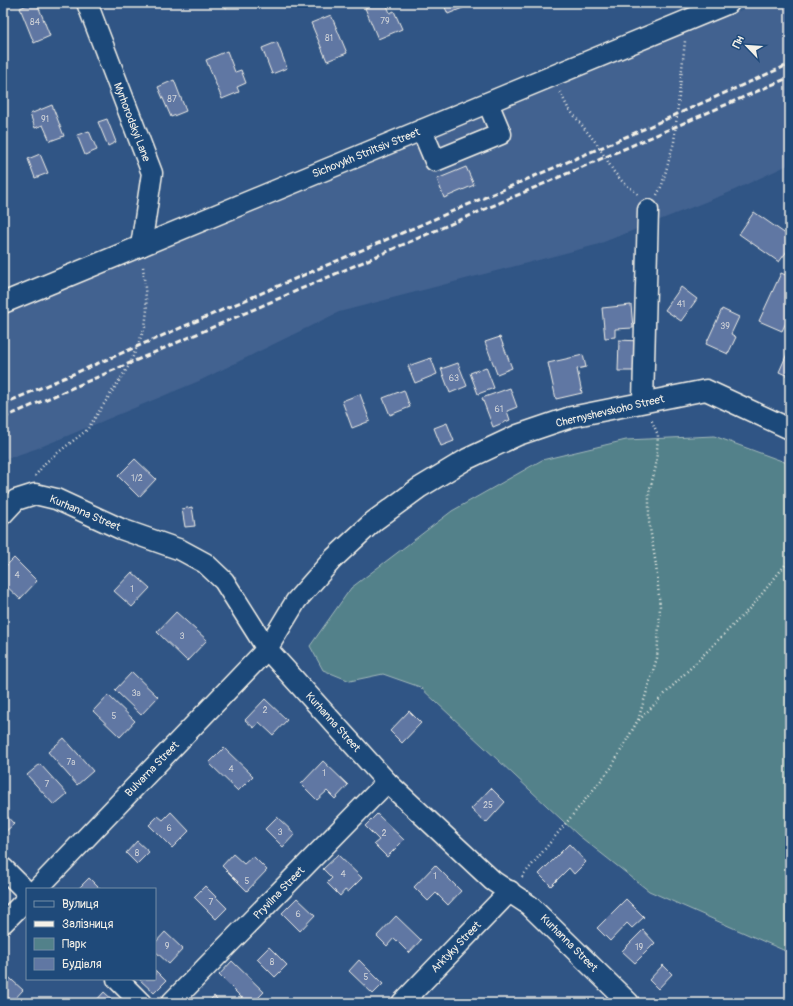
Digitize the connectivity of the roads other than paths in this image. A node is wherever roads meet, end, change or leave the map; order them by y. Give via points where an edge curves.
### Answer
1 (86, 3) edge
2 (729, 3) edge
3 (488, 103) junction
4 (422, 130) junction
5 (648, 210) road end
6 (141, 246) junction
7 (3, 303) edge
8 (643, 402) junction
9 (790, 429) edge
10 (9, 507) edge
11 (267, 649) junction
12 (387, 782) junction
13 (3, 868) edge
14 (38, 888) edge
15 (26, 891) edge
16 (510, 891) junction
17 (26, 900) edge
18 (3, 923) edge
19 (118, 980) edge
20 (141, 1003) edge
21 (171, 1003) edge
22 (402, 1003) edge
23 (629, 1003) edge

1 - 6 street, Myrhorodskyi Lane via 152,173
2 - 3 street, Sichovykh Striltsiv Street
3 - 4 street, Sichovykh Striltsiv Street
3 - 4 street via 501,134 450,155 435,161
4 - 6 street, Sichovykh Striltsiv Street
5 - 8 street
6 - 7 street, Sichovykh Striltsiv Street
8 - 9 street, Chernyshevskoho Street via 706,390
8 - 11 street, Chernyshevskoho Street via 571,417 518,435 468,459 420,488 374,521 333,559 296,601
10 - 11 street, Kurhanna Street via 35,494 56,499 121,529 181,550 205,563 224,581
11 - 12 street, Kurhanna Street
11 - 14 street, Bulvarna Street
12 - 16 street, Kurhanna Street via 493,881
12 - 21 street, Pryvilna Street
13 - 15 street
16 - 22 street, Arktyky Street
16 - 23 street, Kurhanna Street via 529,904
17 - 18 street
19 - 20 street

